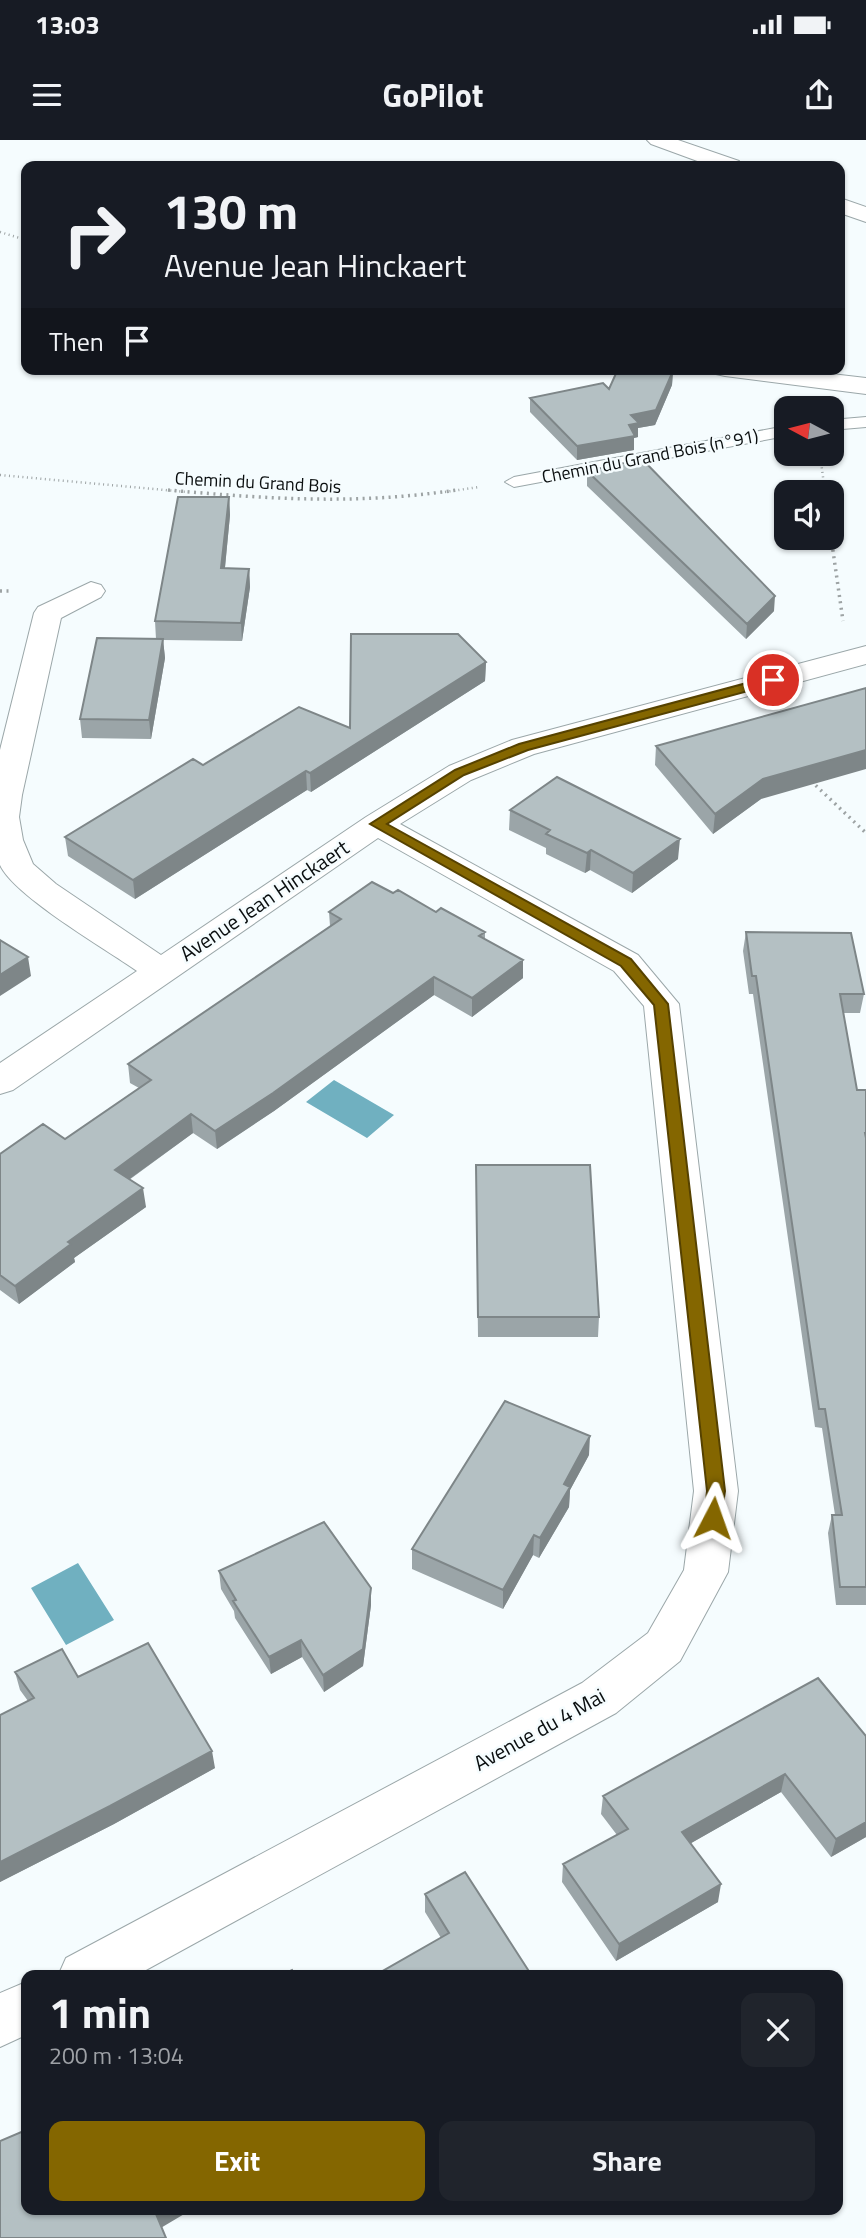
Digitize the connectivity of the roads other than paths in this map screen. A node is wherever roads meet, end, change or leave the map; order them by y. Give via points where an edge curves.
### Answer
1 (658, 140) edge
2 (718, 161) edge
3 (845, 207) edge
4 (866, 215) edge
5 (775, 375) edge
6 (866, 386) edge
7 (866, 422) edge
8 (844, 424) edge
9 (774, 433) edge
10 (514, 482) road end
11 (91, 591) dead end
12 (857, 658) edge
13 (377, 824) junction
14 (160, 970) junction
15 (0, 1081) edge
16 (95, 1970) edge
17 (21, 2010) edge
18 (0, 2021) edge

1 - 2 street
3 - 4 street
5 - 6 street
7 - 8 lane
9 - 10 lane, Chemin du Grand Bois (n°91)
11 - 14 street via 48,613 6,795 7,840 18,869 35,884
12 - 13 street, Avenue Jean Hinckaert via 523,747 460,772
13 - 14 street, Avenue Jean Hinckaert
13 - 16 street, Avenue du 4 Mai via 626,962 661,1004 716,1491 706,1572 664,1647 599,1698
14 - 15 street, Avenue Jean Hinckaert
17 - 18 street

